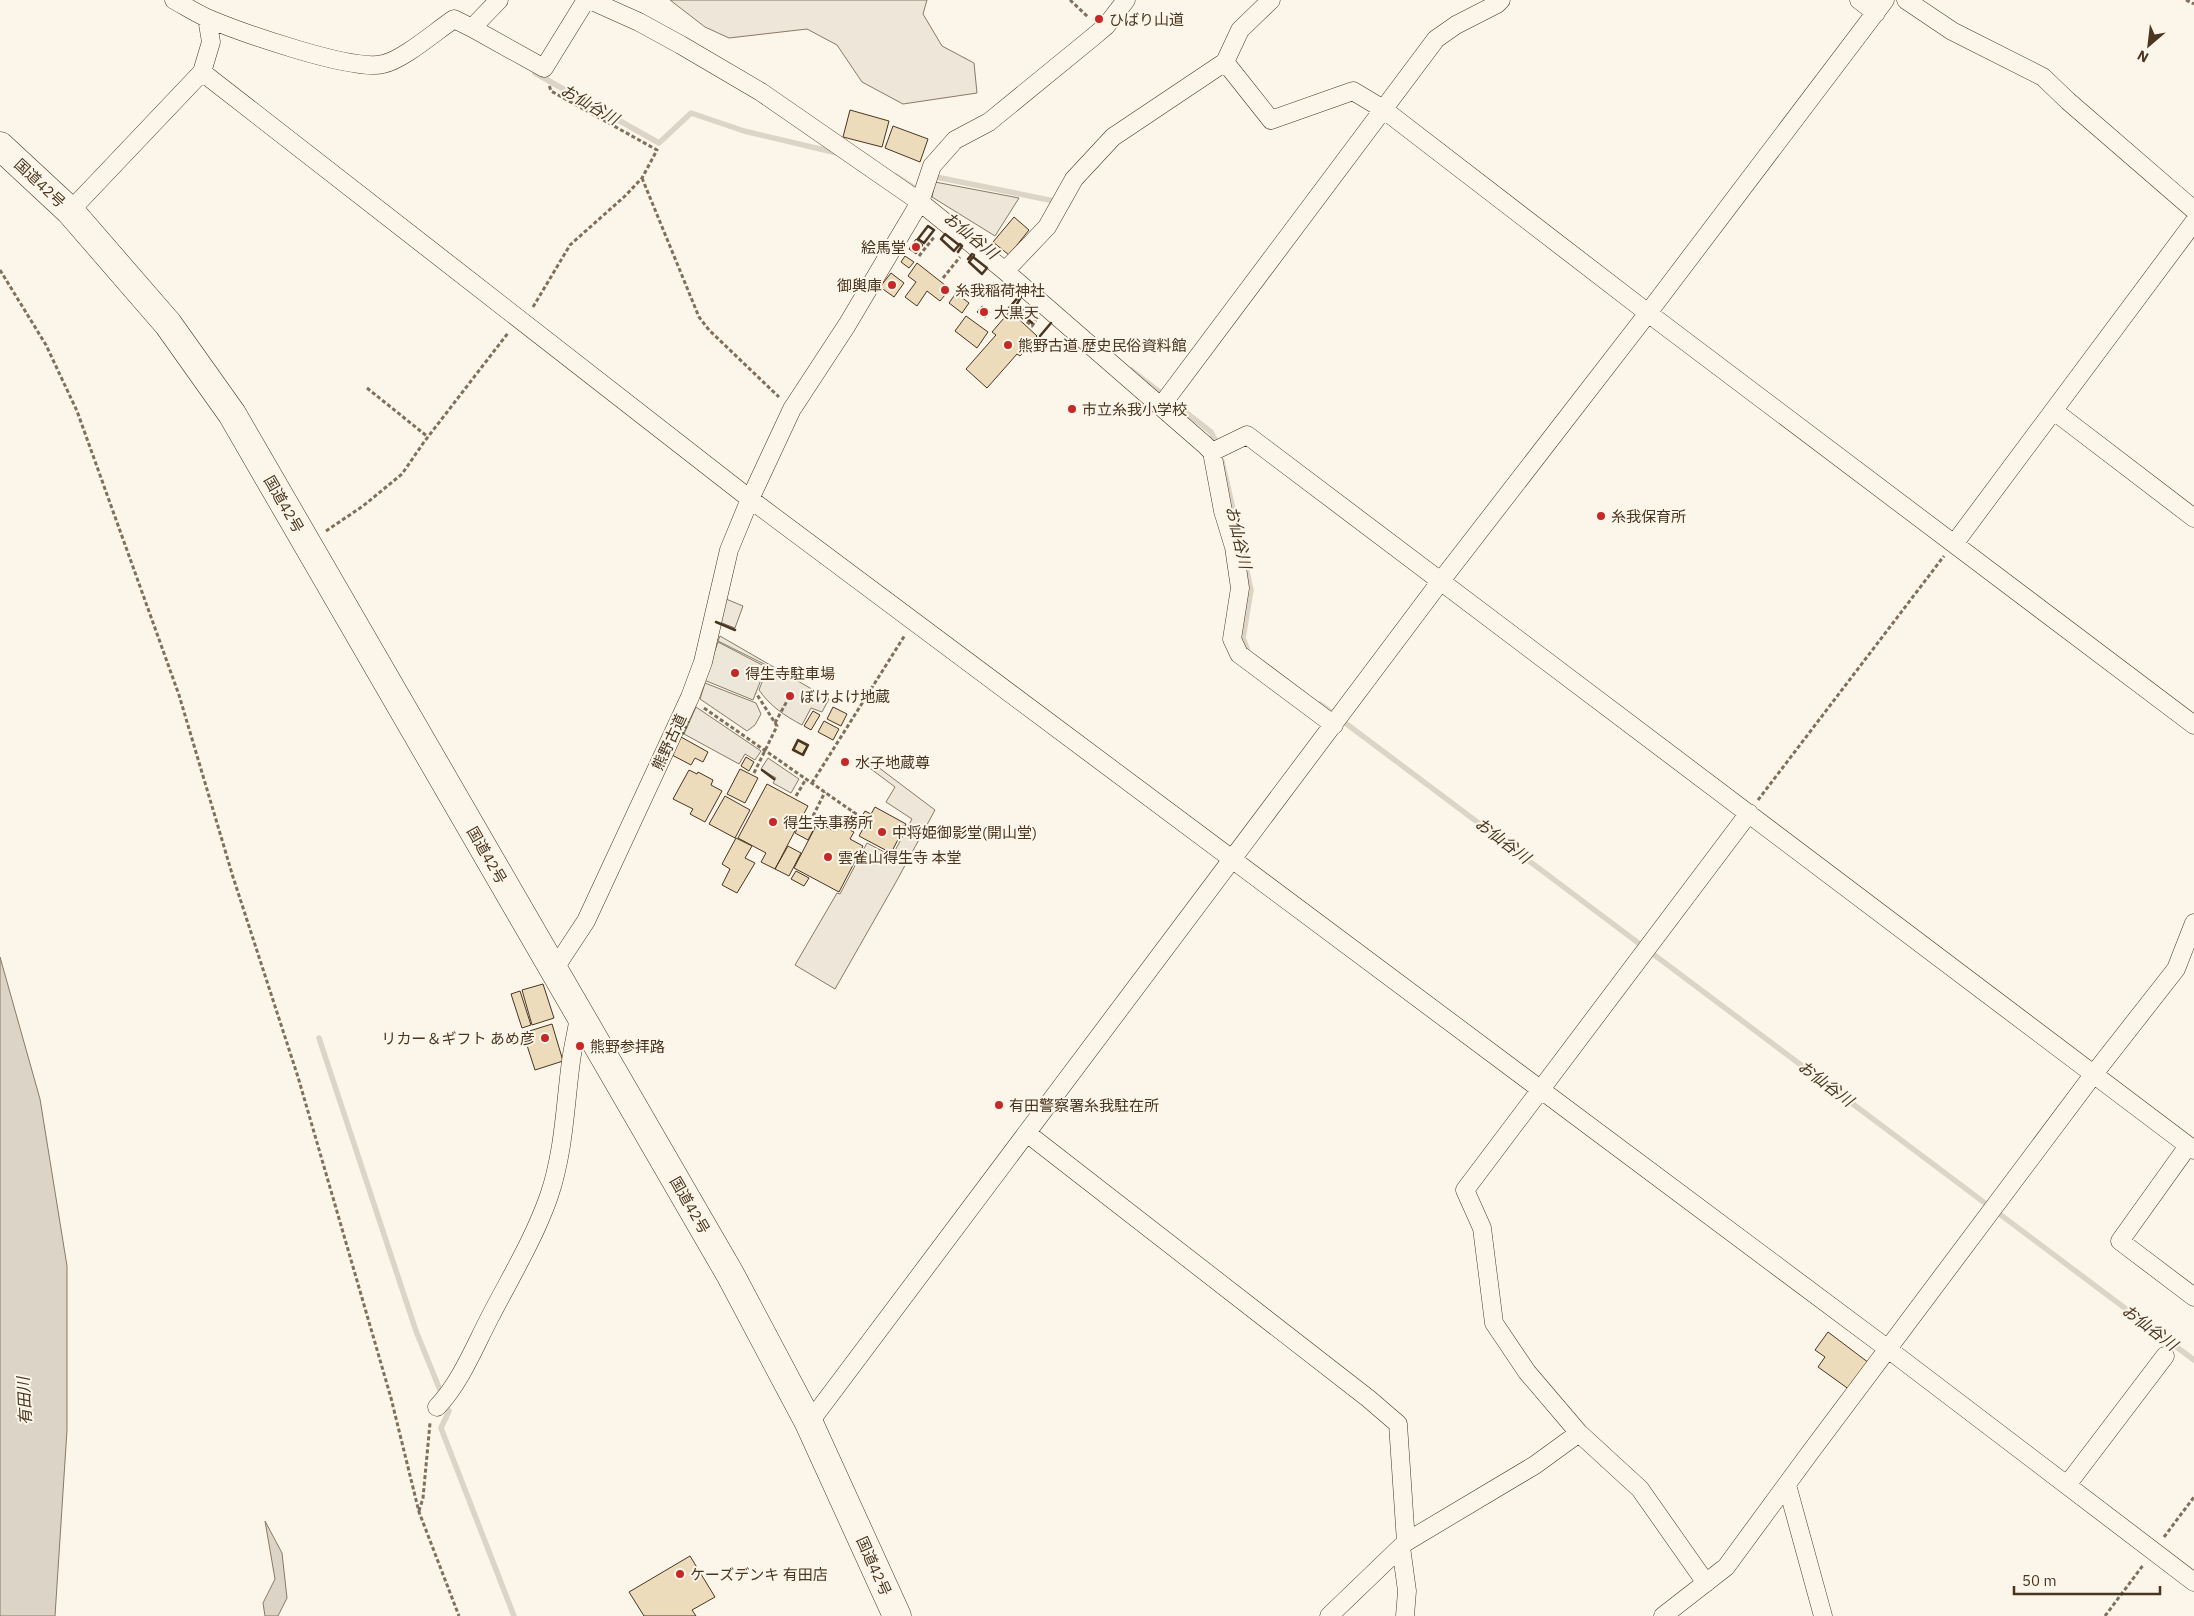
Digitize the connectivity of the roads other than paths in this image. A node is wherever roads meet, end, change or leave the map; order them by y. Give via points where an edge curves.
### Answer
1 (174, 0) edge
2 (499, 0) edge
3 (588, 0) edge
4 (1126, 0) edge
5 (1271, 0) edge
6 (1501, 0) edge
7 (1859, 0) edge
8 (1906, 0) edge
9 (1881, 6) edge
10 (207, 18) junction
11 (472, 28) junction
12 (1224, 62) junction
13 (202, 72) junction
14 (1383, 109) junction
15 (0, 146) edge
16 (920, 202) junction
17 (2194, 210) edge
18 (70, 211) junction
19 (2194, 222) edge
20 (1005, 271) junction
21 (1648, 313) junction
22 (1161, 406) junction
23 (2054, 411) junction
24 (1212, 452) junction
25 (750, 499) junction
26 (2194, 518) edge
27 (1954, 544) junction
28 (1440, 582) junction
29 (1334, 725) junction
30 (2194, 725) edge
31 (1749, 813) junction
32 (1234, 860) junction
33 (2194, 924) edge
34 (553, 971) junction
35 (579, 1016) junction
36 (2093, 1075) junction
37 (1540, 1089) junction
38 (1028, 1134) junction
39 (2191, 1148) edge
40 (2194, 1296) edge
41 (1888, 1349) junction
42 (2165, 1356) dead end
43 (437, 1407) road end
44 (809, 1424) junction
45 (1579, 1433) junction
46 (1786, 1485) junction
47 (2067, 1485) junction
48 (1404, 1544) junction
49 (2194, 1582) edge
50 (1706, 1583) junction
51 (896, 1616) edge
52 (1329, 1616) edge
53 (1405, 1616) edge
54 (1663, 1616) edge
55 (1823, 1616) edge

1 - 10 street
2 - 11 street
3 - 11 street via 544,68
3 - 16 street via 639,22 761,92
4 - 16 street, 熊野古道 via 1106,26 1043,80 988,122 956,140 932,166
5 - 12 street via 1240,30
6 - 14 street via 1436,39
7 - 9 street
8 - 17 street via 1952,31 2043,77
9 - 21 street
10 - 11 street via 302,51 348,63 383,65 454,19
10 - 13 street via 211,42
12 - 14 street via 1271,120 1353,91
12 - 20 street via 1113,137 1074,179 1046,227
13 - 18 street
13 - 25 street
14 - 21 street
14 - 22 street
15 - 18 highway, 国道42号
16 - 20 street
16 - 25 street, 熊野古道 via 847,325 792,409
18 - 34 highway, 国道42号 via 168,324 232,414
19 - 23 street
20 - 22 street
21 - 27 street
21 - 28 street
22 - 24 street
23 - 26 street
23 - 27 street
24 - 28 street via 1247,435
24 - 29 street via 1240,588 1232,639 1239,654
25 - 32 street
25 - 34 street, 熊野古道 via 729,550 703,662 690,697 586,921
27 - 30 street
28 - 29 street
28 - 31 street
29 - 32 street
31 - 36 street
31 - 37 street
32 - 37 street
32 - 38 street
33 - 36 street via 2176,969
34 - 35 highway, 国道42号
35 - 43 street via 564,1130 550,1193 535,1232 460,1372
35 - 44 highway, 国道42号 via 730,1274
36 - 39 street
36 - 41 street
37 - 41 street
37 - 45 street via 1465,1190 1482,1228 1494,1323 1527,1372
38 - 44 street
38 - 48 street via 1398,1424
39 - 40 street via 2120,1241
41 - 46 street
41 - 47 street
42 - 47 street
44 - 51 highway, 国道42号
45 - 48 street via 1536,1465
45 - 50 street via 1640,1489
46 - 50 street via 1726,1567
46 - 55 street
47 - 49 street
48 - 52 street
48 - 53 street
50 - 54 street

